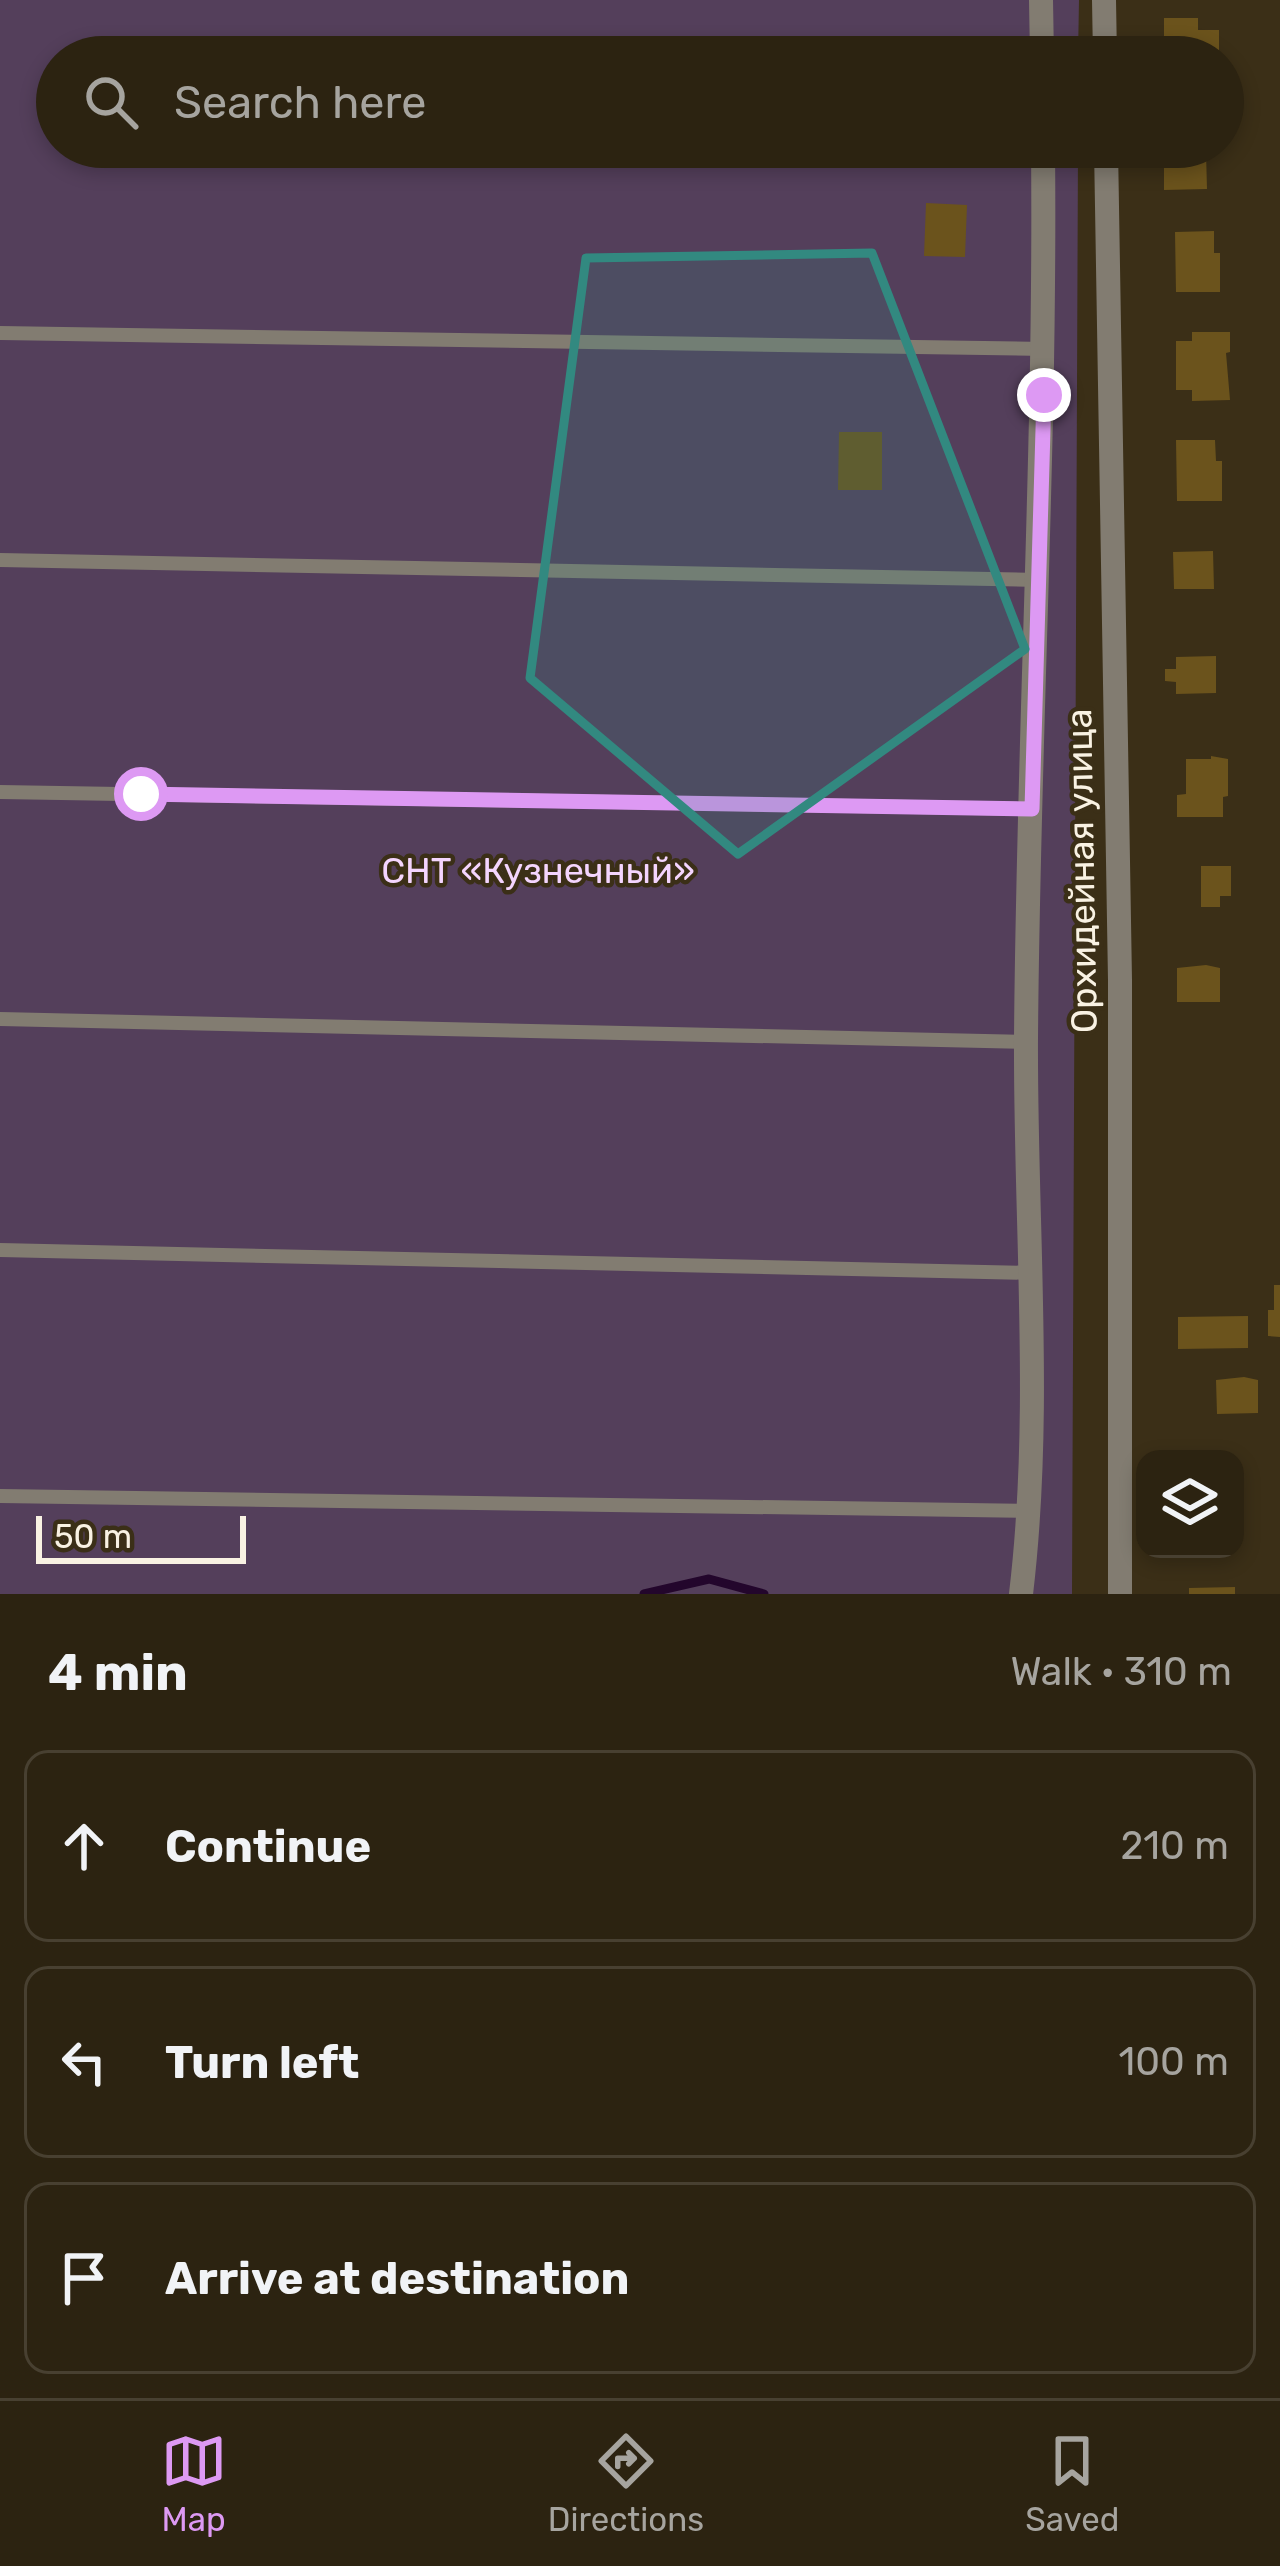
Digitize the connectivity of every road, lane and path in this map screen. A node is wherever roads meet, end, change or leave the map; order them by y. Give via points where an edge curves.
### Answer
1 (1041, 0) edge
2 (1104, 0) edge
3 (1042, 36) edge
4 (1105, 36) edge
5 (1043, 168) edge
6 (1106, 168) edge
7 (0, 333) edge
8 (1045, 349) junction
9 (0, 560) edge
10 (1038, 580) junction
11 (0, 792) edge
12 (1032, 809) junction
13 (0, 1018) edge
14 (1026, 1042) junction
15 (0, 1250) edge
16 (1033, 1273) junction
17 (0, 1496) edge
18 (1028, 1511) junction
19 (1021, 1594) edge
20 (1120, 1594) edge

1 - 3 street
2 - 4 street
5 - 8 street
6 - 20 street, Орхидейная улица
7 - 8 lane
8 - 10 street
9 - 10 lane
10 - 12 street
11 - 12 lane
12 - 14 street
13 - 14 lane
14 - 16 street
15 - 16 lane
16 - 18 street
17 - 18 lane
18 - 19 street

